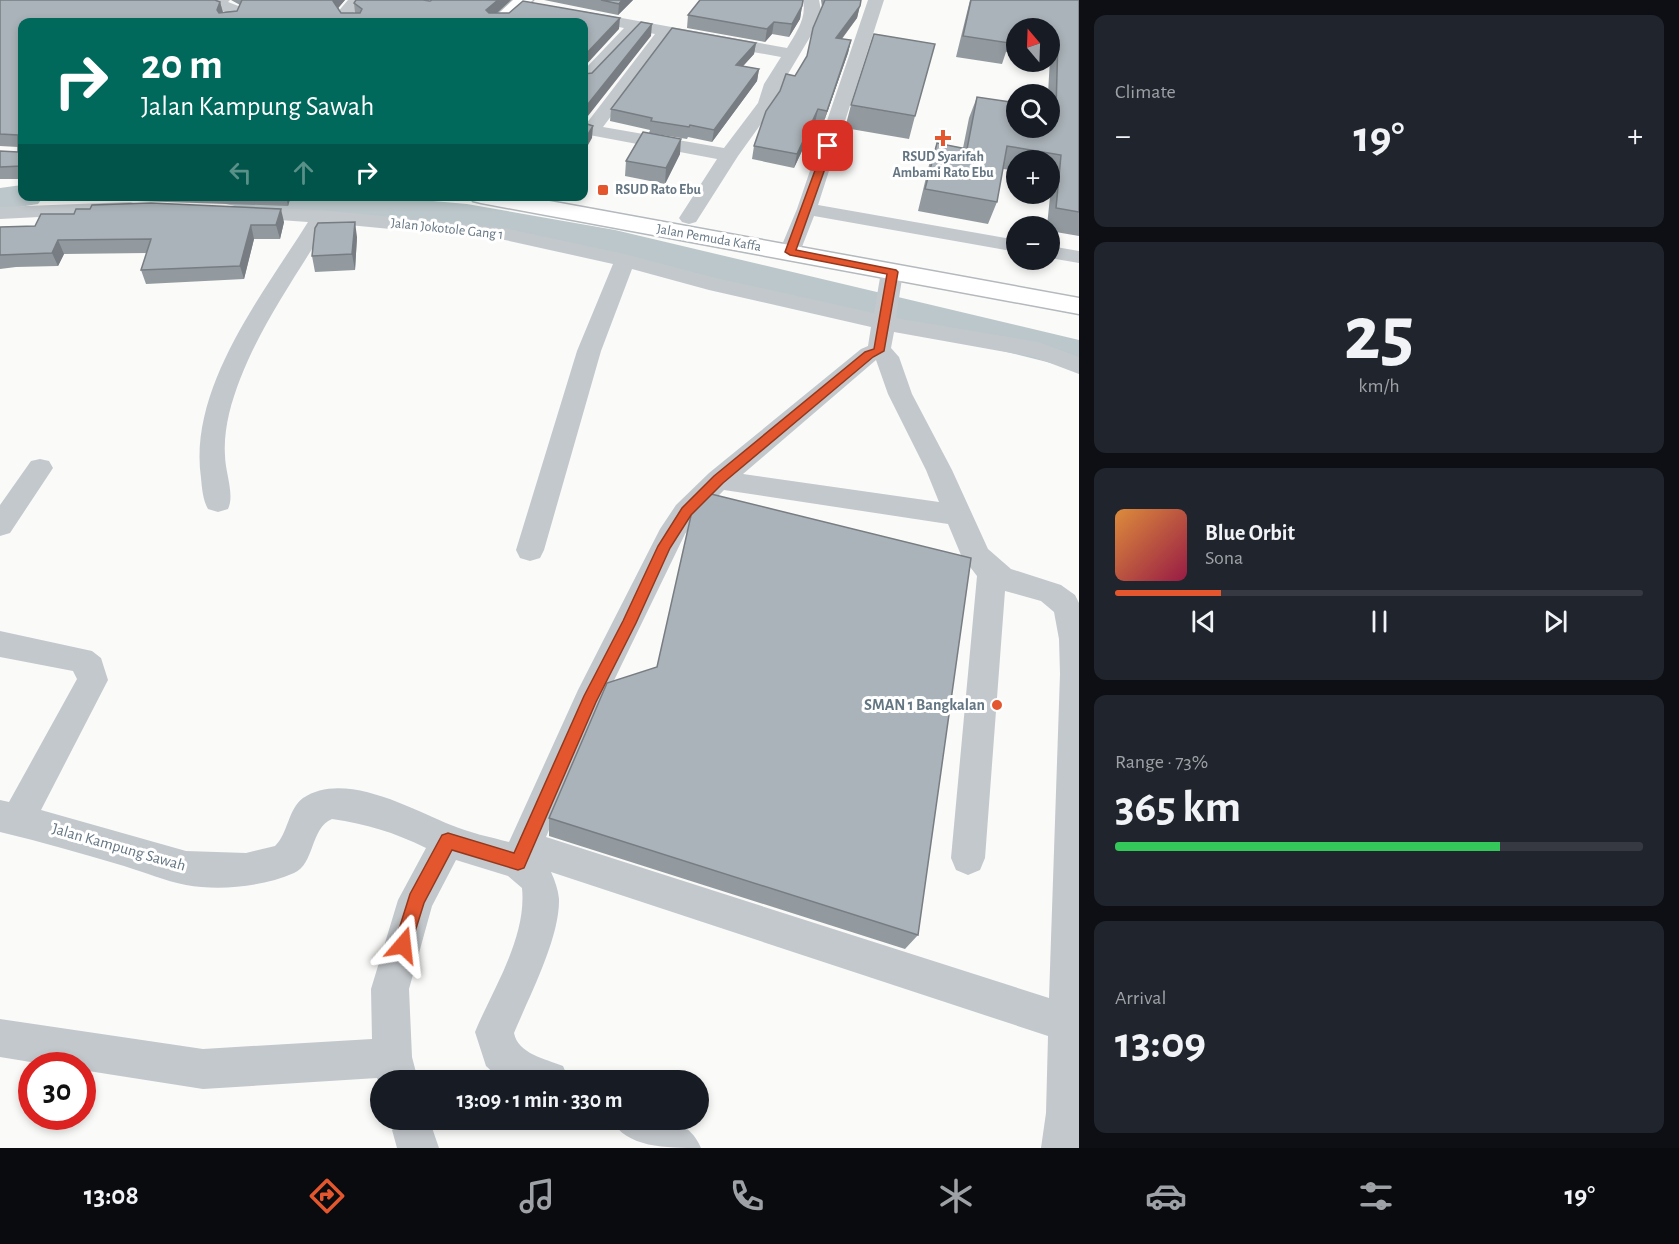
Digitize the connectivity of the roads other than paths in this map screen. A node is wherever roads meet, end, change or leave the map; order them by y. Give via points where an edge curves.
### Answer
1 (222, 0) edge
2 (357, 0) edge
3 (811, 0) edge
4 (876, 0) edge
5 (521, 2) edge
6 (542, 9) edge
7 (565, 13) edge
8 (232, 18) edge
9 (346, 18) edge
10 (503, 18) edge
11 (635, 26) junction
12 (666, 31) junction
13 (792, 54) junction
14 (588, 75) edge
15 (588, 128) edge
16 (588, 129) edge
17 (729, 155) junction
18 (588, 200) edge
19 (513, 201) edge
20 (145, 208) edge
21 (807, 209) junction
22 (227, 212) edge
23 (0, 213) edge
24 (322, 216) junction
25 (688, 218) junction
26 (1006, 244) edge
27 (793, 245) junction
28 (1060, 254) edge
29 (1079, 258) edge
30 (625, 260) junction
31 (892, 272) junction
32 (1079, 292) edge
33 (1079, 306) edge
34 (886, 313) junction
35 (879, 351) junction
36 (1079, 366) edge
37 (40, 468) dead end
38 (718, 480) junction
39 (218, 502) dead end
40 (959, 515) junction
41 (0, 526) edge
42 (530, 550) dead end
43 (992, 572) junction
44 (0, 644) edge
45 (1077, 652) edge
46 (9, 818) edge
47 (448, 841) junction
48 (522, 855) junction
49 (968, 858) dead end
50 (1073, 1026) edge
51 (0, 1039) edge
52 (395, 1068) edge
53 (524, 1070) edge
54 (412, 1130) edge
55 (650, 1130) edge
56 (418, 1148) edge
57 (680, 1148) edge
58 (1062, 1148) edge

1 - 8 street via 218,4 235,10
2 - 9 street
3 - 13 street via 812,15
4 - 21 street
5 - 6 street
5 - 10 highway
7 - 11 street
11 - 12 street
11 - 14 street
12 - 13 street
12 - 15 street
13 - 17 street via 772,84 762,113
16 - 17 street
17 - 25 street
18 - 25 highway, Jalan Pemuda Kaffa
19 - 27 highway, Jalan Pemuda Kaffa
20 - 23 street
21 - 26 street
21 - 27 street
22 - 24 street, Jalan Jokotole Gang 1
24 - 30 street, Jalan Jokotole Gang 1 via 505,234
24 - 39 street via 228,381 212,443
25 - 27 highway, Jalan Pemuda Kaffa
27 - 31 highway, Jalan Pemuda Kaffa
27 - 32 highway, Jalan Pemuda Kaffa
28 - 29 street
30 - 34 street, Jalan Jokotole Gang 1 via 709,282
30 - 42 street via 590,351
31 - 33 highway, Jalan Pemuda Kaffa
31 - 34 street
34 - 35 street
34 - 36 street, Jalan Jokotole Gang 1 via 1039,350
35 - 38 street via 869,354
35 - 40 street via 887,357 900,394
37 - 41 street
38 - 40 street
38 - 48 street via 686,512 664,546 566,751
40 - 43 street via 970,547
43 - 45 street via 1055,595 1064,603 1070,612
43 - 49 street
44 - 46 street via 81,660 90,667 93,680
45 - 50 street
46 - 47 street, Jalan Kampung Sawah via 186,868 218,870 246,870 285,861 314,810 331,803 370,809 404,820
47 - 48 street, Jalan Kampung Sawah
47 - 52 street via 416,900 390,989
48 - 50 street, Jalan Kampung Sawah
48 - 53 street via 540,888 539,912 532,941 494,1032 500,1055
50 - 58 street
51 - 52 street via 203,1069
54 - 56 street
55 - 57 street

